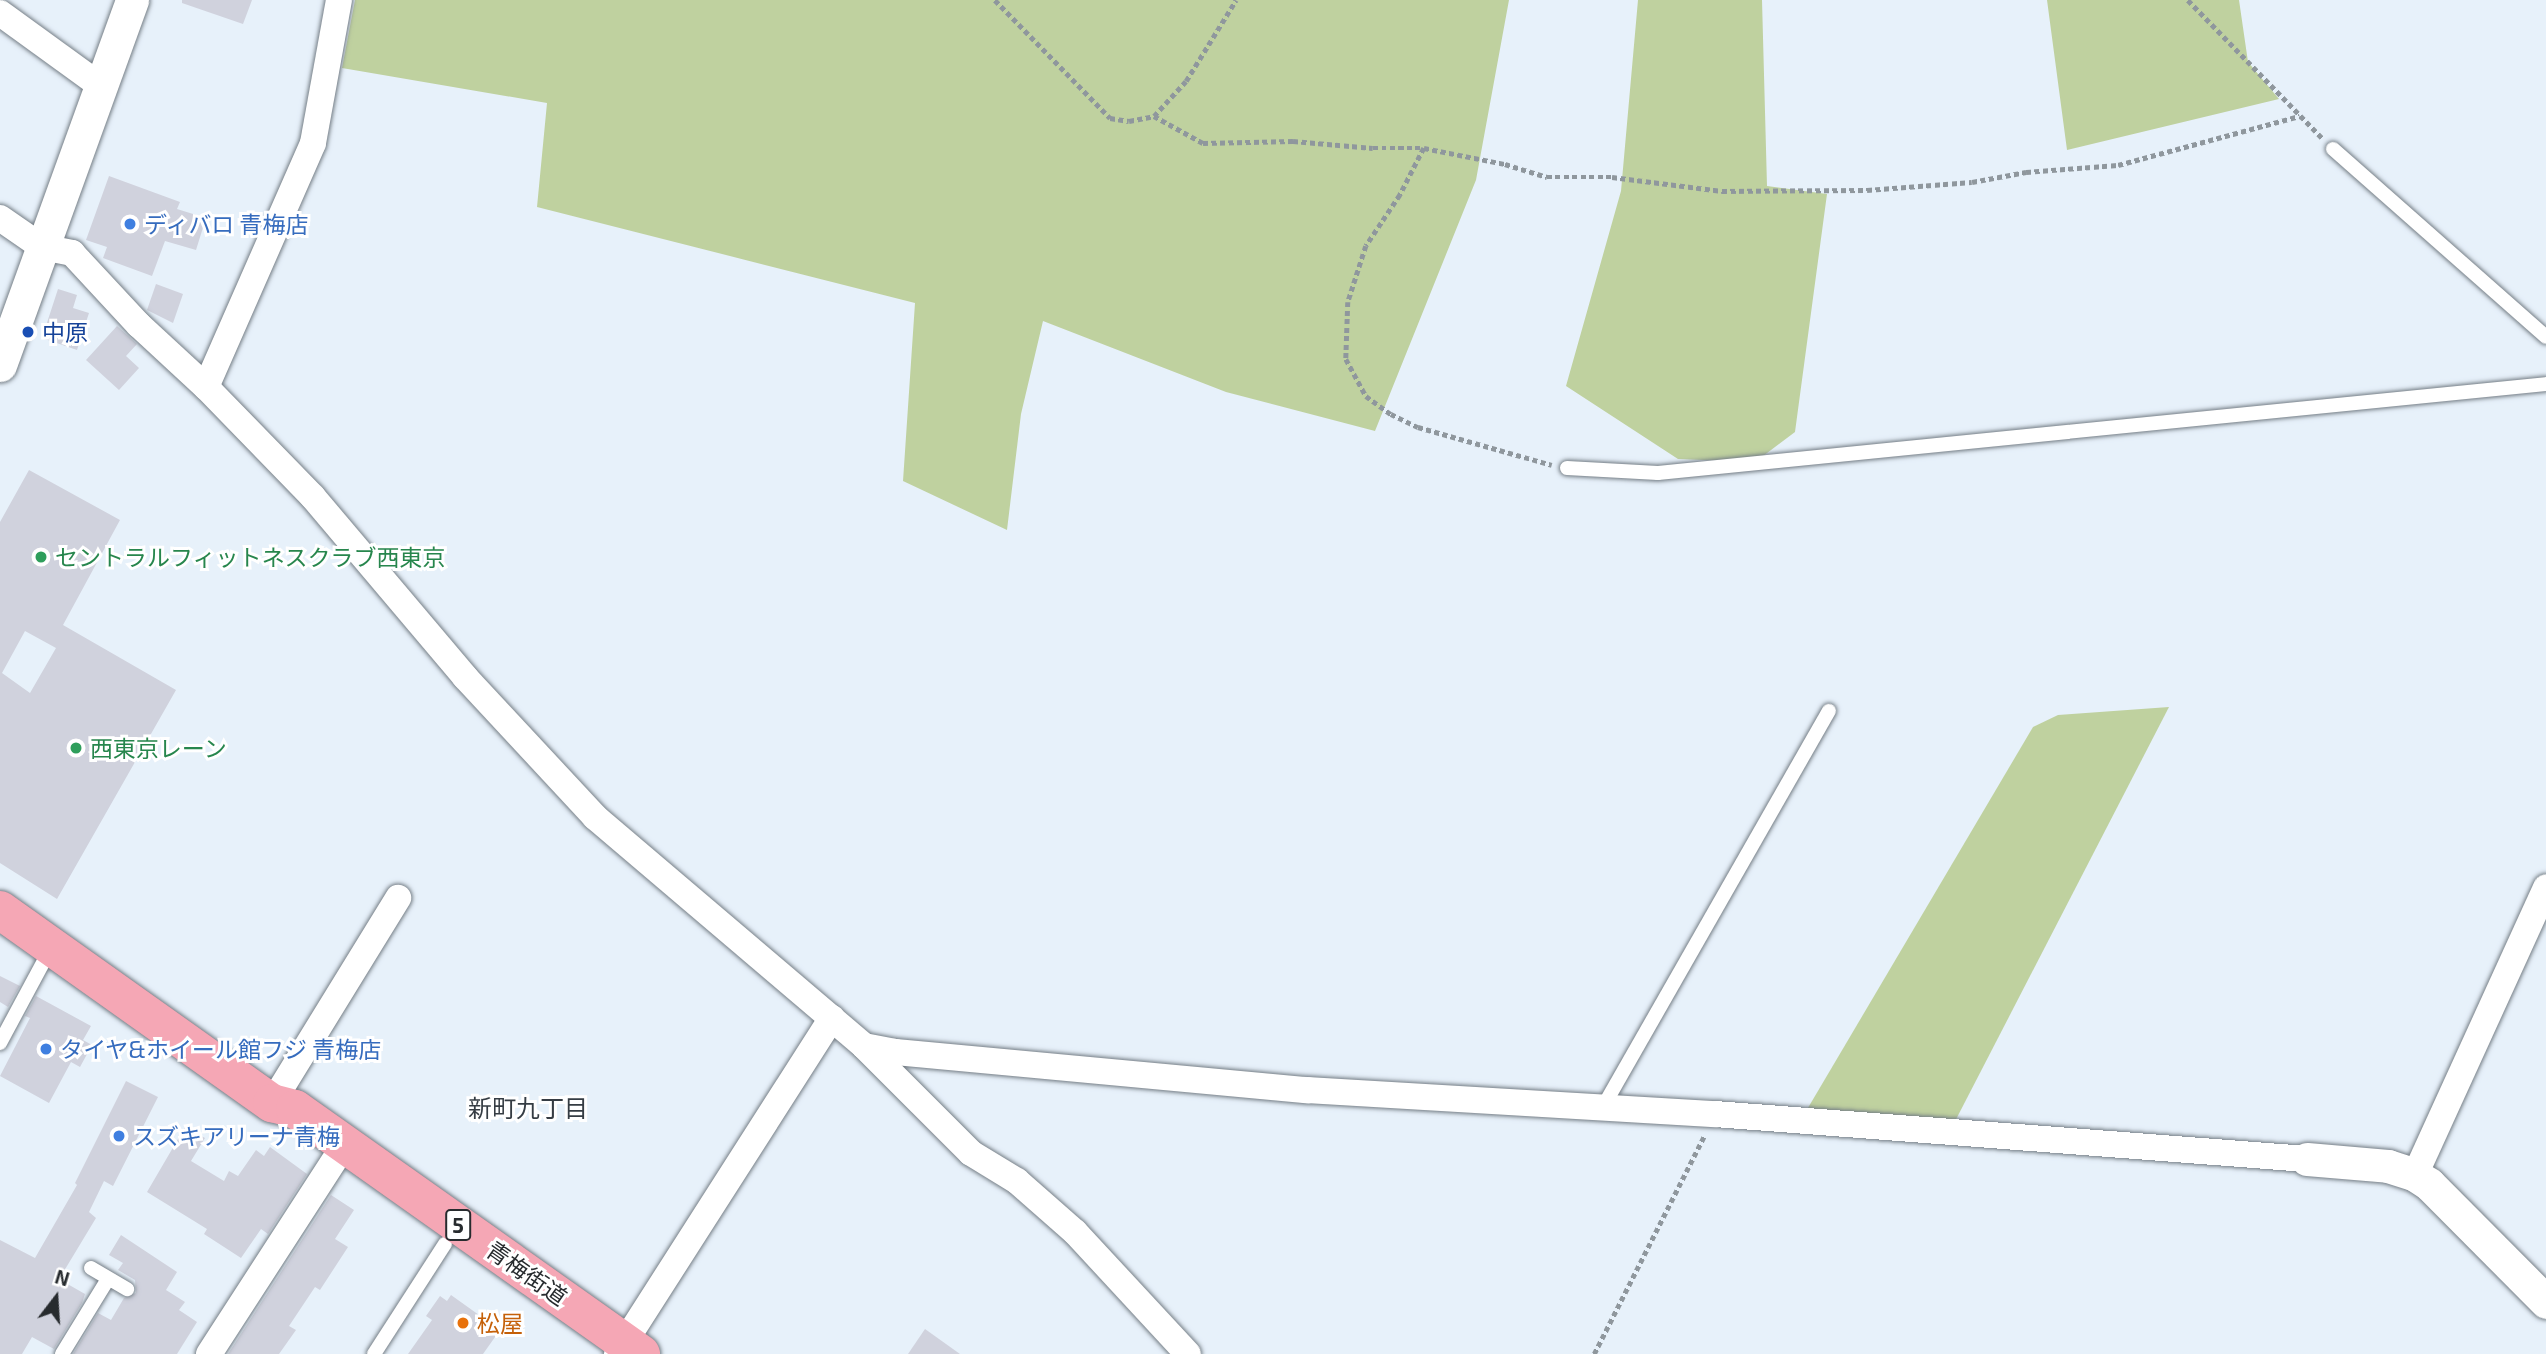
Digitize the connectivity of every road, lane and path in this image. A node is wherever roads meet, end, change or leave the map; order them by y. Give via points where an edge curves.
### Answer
1 (132, 0) edge
2 (340, 0) edge
3 (995, 0) edge
4 (1236, 0) edge
5 (2188, 0) edge
6 (0, 13) edge
7 (101, 86) junction
8 (1154, 116) junction
9 (2300, 116) junction
10 (1424, 148) junction
11 (2333, 149) joint
12 (0, 218) edge
13 (42, 247) junction
14 (2546, 337) edge
15 (0, 365) edge
16 (2546, 384) edge
17 (206, 387) junction
18 (1567, 468) joint
19 (1829, 710) dead end
20 (2546, 887) edge
21 (398, 898) dead end
22 (0, 910) edge
23 (52, 946) junction
24 (832, 1018) junction
25 (0, 1043) edge
26 (864, 1046) junction
27 (272, 1102) junction
28 (1603, 1107) junction
29 (1715, 1114) junction
30 (2307, 1159) joint
31 (333, 1162) junction
32 (2416, 1175) junction
33 (445, 1244) junction
34 (91, 1268) dead end
35 (108, 1279) junction
36 (127, 1289) dead end
37 (2546, 1302) edge
38 (620, 1351) edge
39 (62, 1354) edge
40 (208, 1354) edge
41 (374, 1354) edge
42 (1188, 1354) edge
43 (1594, 1354) edge

1 - 7 street
2 - 17 street via 313,143
3 - 8 path via 1110,118 1129,121
4 - 8 path via 1186,81
5 - 9 path
6 - 7 street
7 - 13 street
8 - 10 path via 1203,143 1293,141
9 - 10 path via 2118,165 1867,190 1722,191 1612,177 1547,177
9 - 11 path
10 - 18 path via 1366,246 1348,302 1346,359 1366,396 1391,415 1467,442
11 - 14 lane
12 - 13 street
13 - 15 street
13 - 17 street via 72,253 139,325
16 - 18 lane via 1658,473
17 - 24 street via 313,498 465,677 595,817
19 - 28 lane
20 - 32 street
21 - 27 street
22 - 23 main road, 青梅街道 / 5
23 - 25 lane
23 - 27 main road, 青梅街道 / 5
24 - 26 street
24 - 38 street
26 - 28 street via 1307,1090
26 - 42 street via 971,1153 1017,1181 1075,1232
27 - 31 main road, 青梅街道 / 5 via 281,1125
27 - 38 main road, 青梅街道 / 5 via 295,1109
28 - 29 street
29 - 30 street
29 - 43 path
30 - 32 street via 2388,1166
31 - 33 main road, 青梅街道 / 5
31 - 40 street
32 - 37 street
33 - 38 main road, 青梅街道 / 5
33 - 41 lane
34 - 35 lane
35 - 36 lane
35 - 39 lane

